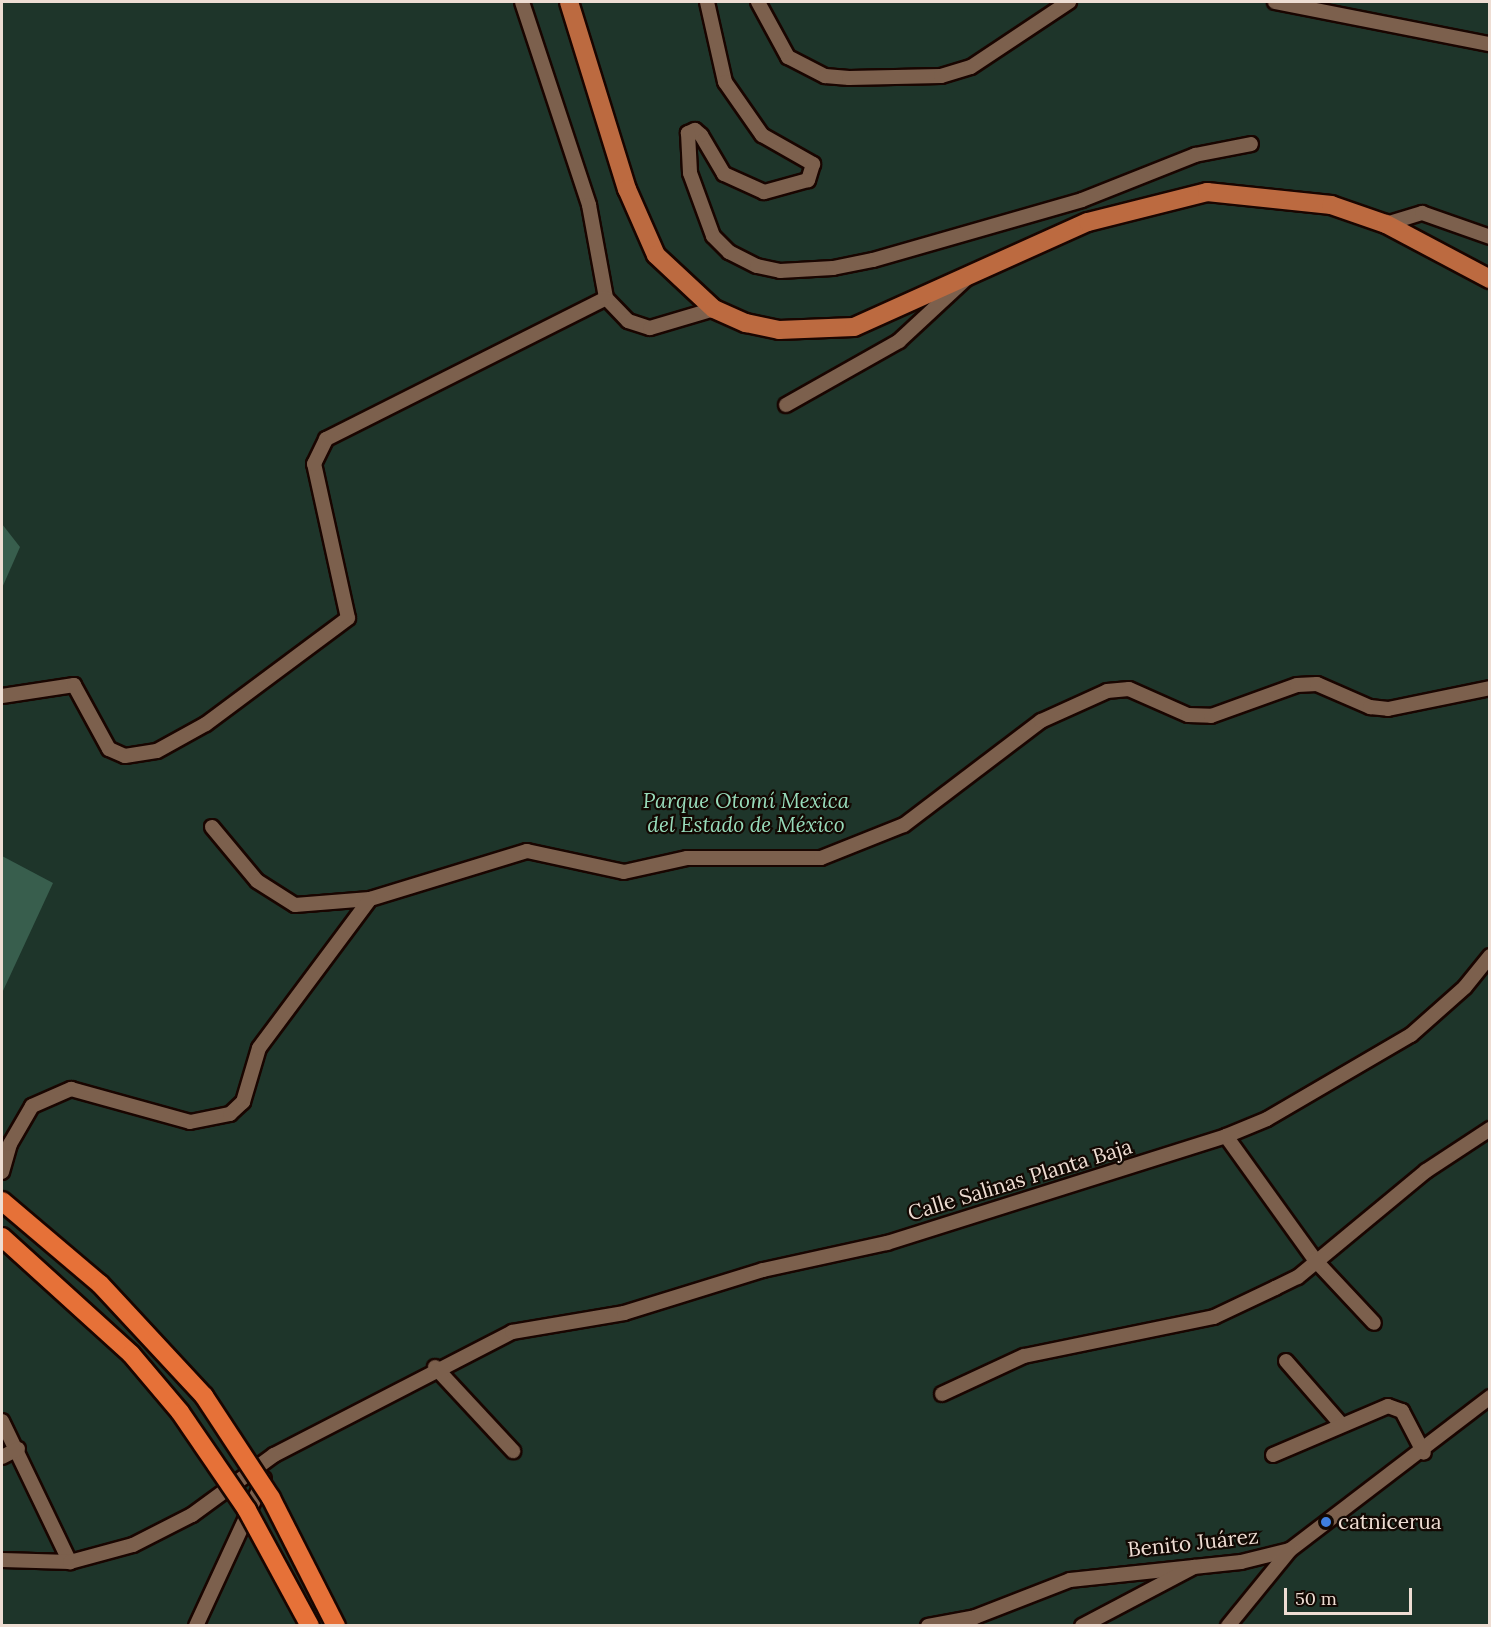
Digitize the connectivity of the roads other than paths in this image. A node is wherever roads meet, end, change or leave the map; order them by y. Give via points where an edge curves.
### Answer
1 (522, 2) edge
2 (569, 2) edge
3 (707, 2) edge
4 (758, 2) edge
5 (1069, 2) edge
6 (1275, 2) edge
7 (1485, 43) edge
8 (1251, 144) dead end
9 (1082, 200) junction
10 (1089, 222) junction
11 (1386, 224) junction
12 (1490, 237) edge
13 (967, 278) junction
14 (1490, 279) edge
15 (606, 298) junction
16 (714, 309) junction
17 (786, 405) dead end
18 (1490, 688) edge
19 (2, 696) edge
20 (212, 827) dead end
21 (370, 899) junction
22 (1490, 956) edge
23 (1490, 1129) edge
24 (1226, 1136) junction
25 (2, 1172) edge
26 (2, 1201) edge
27 (2, 1237) edge
28 (1315, 1260) junction
29 (1374, 1323) dead end
30 (1286, 1361) dead end
31 (435, 1367) junction
32 (942, 1394) dead end
33 (1490, 1397) edge
34 (2, 1421) edge
35 (1341, 1424) junction
36 (18, 1449) junction
37 (513, 1450) dead end
38 (1424, 1453) junction
39 (274, 1455) junction
40 (1272, 1455) dead end
41 (2, 1457) edge
42 (1290, 1550) junction
43 (2, 1560) edge
44 (70, 1562) junction
45 (1199, 1564) junction
46 (196, 1626) edge
47 (310, 1626) edge
48 (336, 1626) edge
49 (928, 1626) edge
50 (1082, 1626) edge
51 (1228, 1626) edge

1 - 15 street via 590,205
2 - 16 main road via 641,225 656,255
3 - 9 street via 725,82 762,135 807,157 813,171 789,188 764,192 742,186 717,167 697,131 688,133 690,173 700,208 713,236 729,252 780,272 833,268
4 - 5 street via 788,57 825,76 849,78 941,76 971,67
6 - 7 street
8 - 9 street via 1195,155
9 - 10 street
10 - 11 main road via 1182,196 1235,192 1331,205
10 - 13 main road
11 - 12 street via 1422,213
11 - 14 main road
13 - 16 main road via 854,327 779,330
13 - 17 street via 899,341
15 - 16 street via 628,321 650,328
15 - 19 street via 326,438 314,465 348,618 206,724 137,756 109,749 74,686
18 - 21 street via 1388,709 1370,707 1317,684 1297,685 1210,716 1188,715 1129,689 1107,691 1041,721 904,825 821,858 687,858 624,872 527,851
20 - 21 street via 257,881 295,906
21 - 25 street via 259,1048 243,1102 230,1114 190,1122 71,1089 32,1106 10,1144
22 - 24 street, Calle Salinas Planta Baja via 1466,987 1411,1035 1267,1119
23 - 28 street via 1426,1171
24 - 28 street
24 - 31 street, Calle Salinas Planta Baja via 886,1243 763,1270 624,1313 512,1332
26 - 48 highway, bridge via 100,1284 204,1396 271,1498
27 - 47 highway, bridge via 131,1354 180,1412 248,1510
28 - 29 street
28 - 32 street via 1298,1276 1214,1317 1024,1356
30 - 35 street
31 - 37 street
31 - 39 street, Calle Salinas Planta Baja
33 - 38 street, Benito Juárez
34 - 36 street
35 - 38 street via 1396,1407
35 - 40 street
36 - 41 street
36 - 44 street
38 - 42 street, Benito Juárez
39 - 44 street, Calle Salinas Planta Baja via 173,1526 133,1545
39 - 46 street
42 - 45 street, Benito Juárez via 1241,1562
42 - 51 street
43 - 44 street, Calle Salinas Planta Baja
45 - 49 street, Benito Juárez via 1070,1580 975,1617
45 - 50 street

